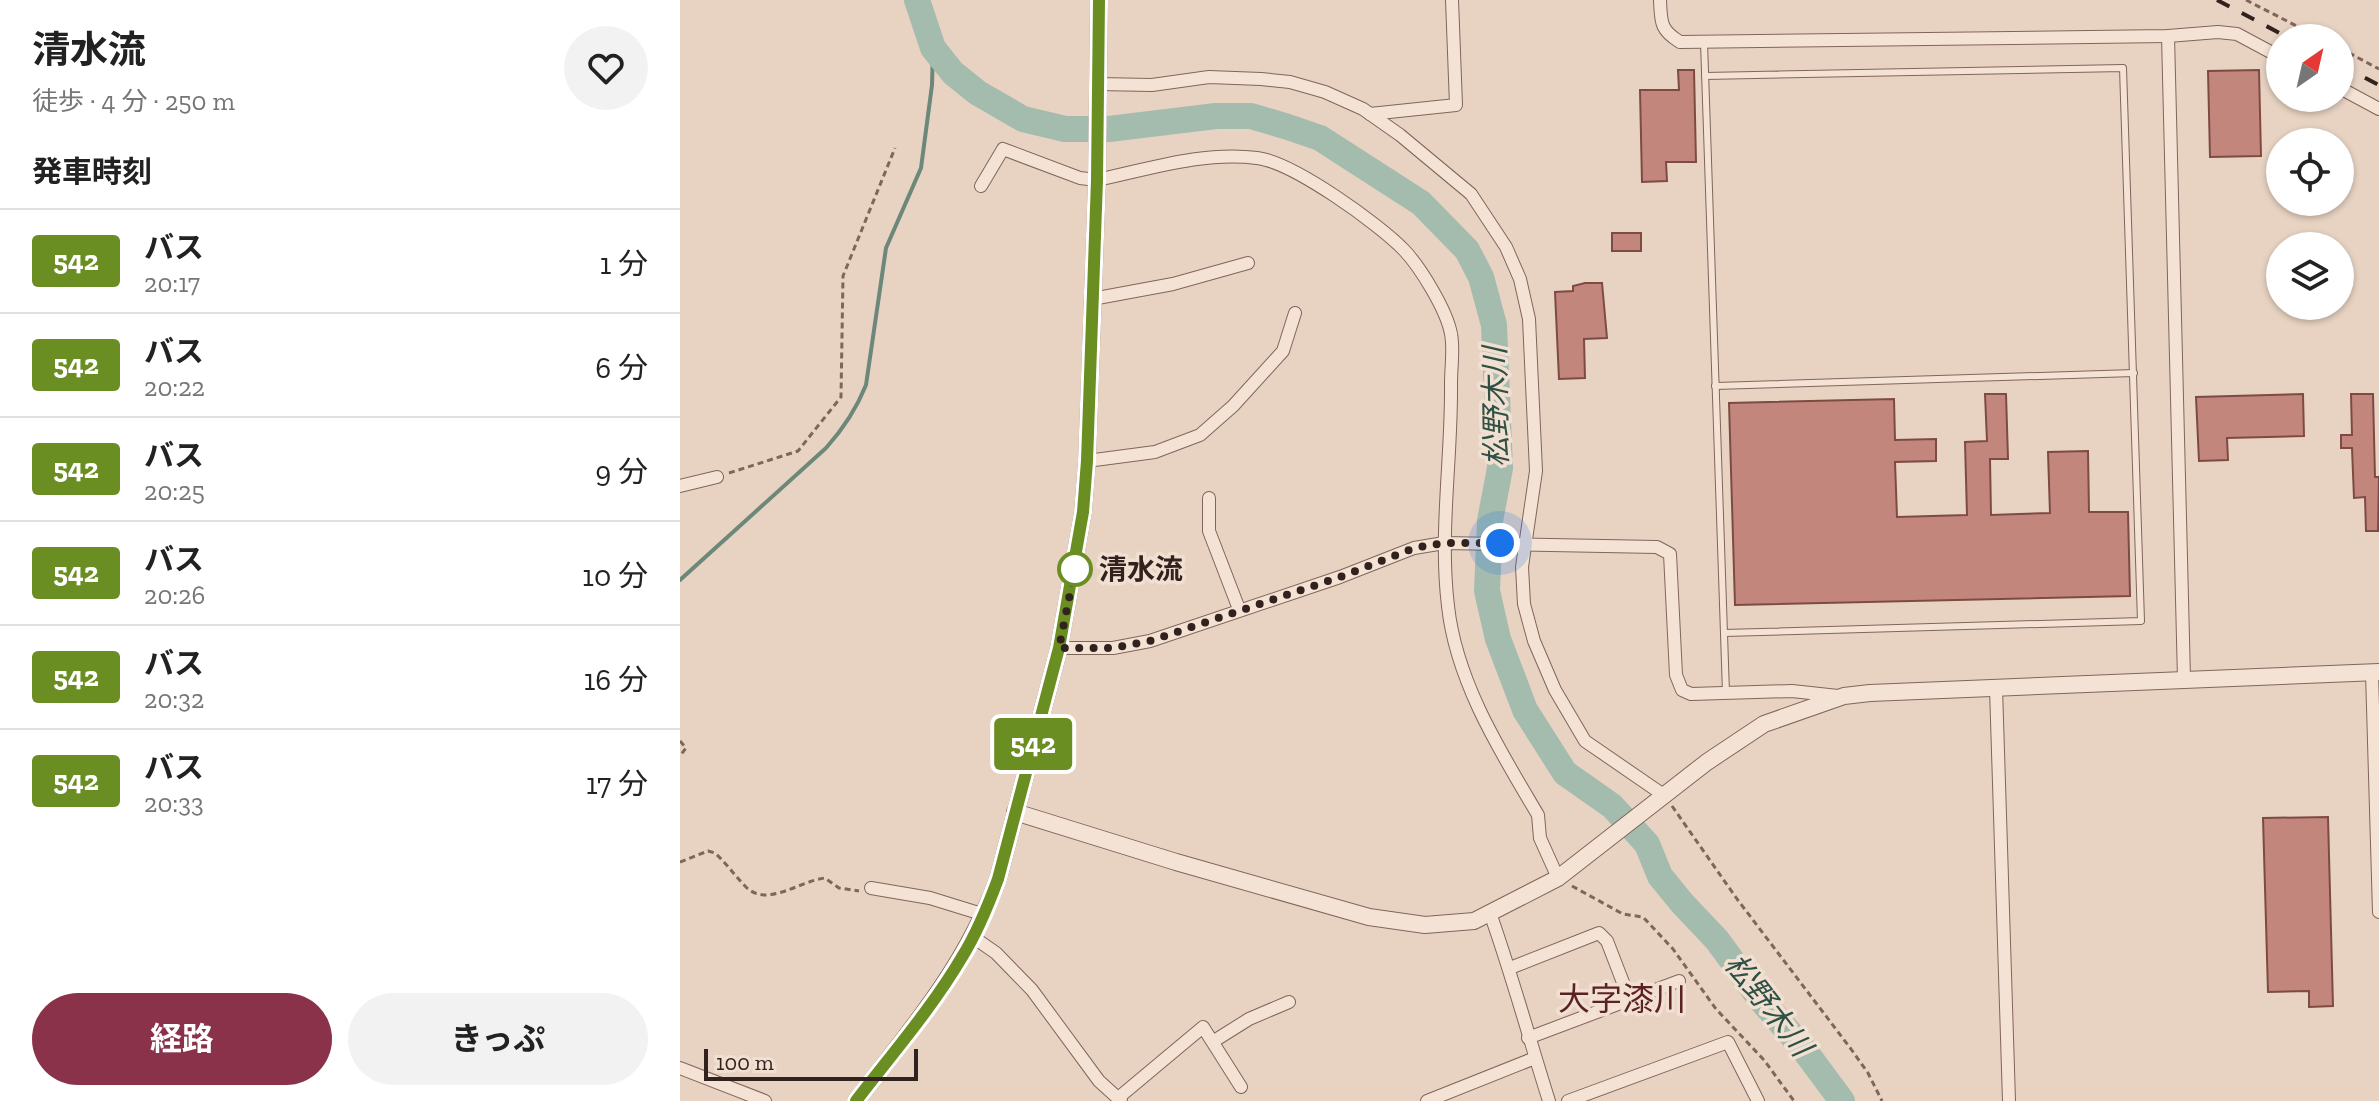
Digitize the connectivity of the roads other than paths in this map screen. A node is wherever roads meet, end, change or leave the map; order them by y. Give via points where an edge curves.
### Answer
1 (1099, 0) edge
2 (1452, 0) edge
3 (1660, 0) edge
4 (2168, 36) junction
5 (1704, 42) junction
6 (2266, 50) edge
7 (1705, 76) junction
8 (1097, 88) junction
9 (2354, 96) edge
10 (2379, 109) edge
11 (1370, 114) junction
12 (1096, 176) junction
13 (981, 186) dead end
14 (1248, 263) dead end
15 (1092, 299) junction
16 (1295, 313) dead end
17 (2134, 373) junction
18 (1715, 386) junction
19 (1087, 461) junction
20 (717, 477) road end
21 (680, 486) edge
22 (1209, 498) dead end
23 (1444, 543) junction
24 (1528, 543) junction
25 (1239, 609) junction
26 (1724, 633) junction
27 (1059, 648) junction
28 (2376, 672) edge
29 (2184, 679) junction
30 (1996, 688) junction
31 (1726, 693) junction
32 (1844, 696) junction
33 (1662, 798) junction
34 (1015, 812) junction
35 (1563, 874) junction
36 (871, 888) road end
37 (2379, 912) edge
38 (1490, 913) junction
39 (985, 915) junction
40 (973, 937) junction
41 (1510, 968) junction
42 (1679, 981) dead end
43 (1629, 998) junction
44 (1289, 1002) dead end
45 (1528, 1038) junction
46 (1214, 1041) junction
47 (1535, 1058) junction
48 (680, 1068) edge
49 (1241, 1087) dead end
50 (1120, 1100) edge
51 (765, 1101) edge
52 (856, 1101) edge
53 (1427, 1101) edge
54 (1549, 1101) edge
55 (1568, 1101) edge
56 (1758, 1101) edge
57 (2009, 1101) edge

1 - 8 street
2 - 11 street via 1456,105
3 - 5 street via 1666,33 1680,42
4 - 5 street
4 - 6 street via 2237,34
4 - 29 street
5 - 7 lane
7 - 17 lane via 2123,68
7 - 18 lane
8 - 11 street via 1209,77 1261,79 1325,92
8 - 12 street
9 - 10 street
11 - 24 street via 1471,194 1520,279 1529,319 1536,471
12 - 13 street via 1080,178 1003,149
12 - 15 street
12 - 23 street via 1215,156 1260,158 1346,203 1405,251 1442,308 1452,335
14 - 15 street
15 - 19 street
16 - 19 street via 1283,351 1200,435 1155,452
17 - 18 lane
17 - 26 lane via 2141,621
18 - 26 lane
19 - 27 street via 1077,556
20 - 21 street
22 - 25 street via 1209,531
23 - 24 street
23 - 25 street via 1414,548
23 - 35 street via 1458,661 1538,815 1540,838
24 - 31 street via 1657,547 1670,554 1676,675 1682,690
24 - 33 street via 1522,567 1524,604 1555,690 1585,741
25 - 27 street via 1150,641 1113,648
26 - 31 lane
27 - 34 street
28 - 29 street
28 - 37 street
29 - 30 street
30 - 32 street
30 - 57 street
31 - 32 street
32 - 33 street via 1764,724
33 - 35 street
34 - 38 street via 1369,917 1425,925 1474,921
34 - 39 street
35 - 38 street
36 - 39 street
38 - 41 street
39 - 40 street
40 - 50 street via 1032,990 1099,1081
40 - 52 street via 921,1017
41 - 43 street via 1599,933
41 - 45 street
42 - 43 street
43 - 45 street
44 - 46 street
45 - 47 street
46 - 49 street
46 - 50 street via 1203,1027
47 - 53 street
47 - 54 street
48 - 51 street
55 - 56 street via 1728,1042

